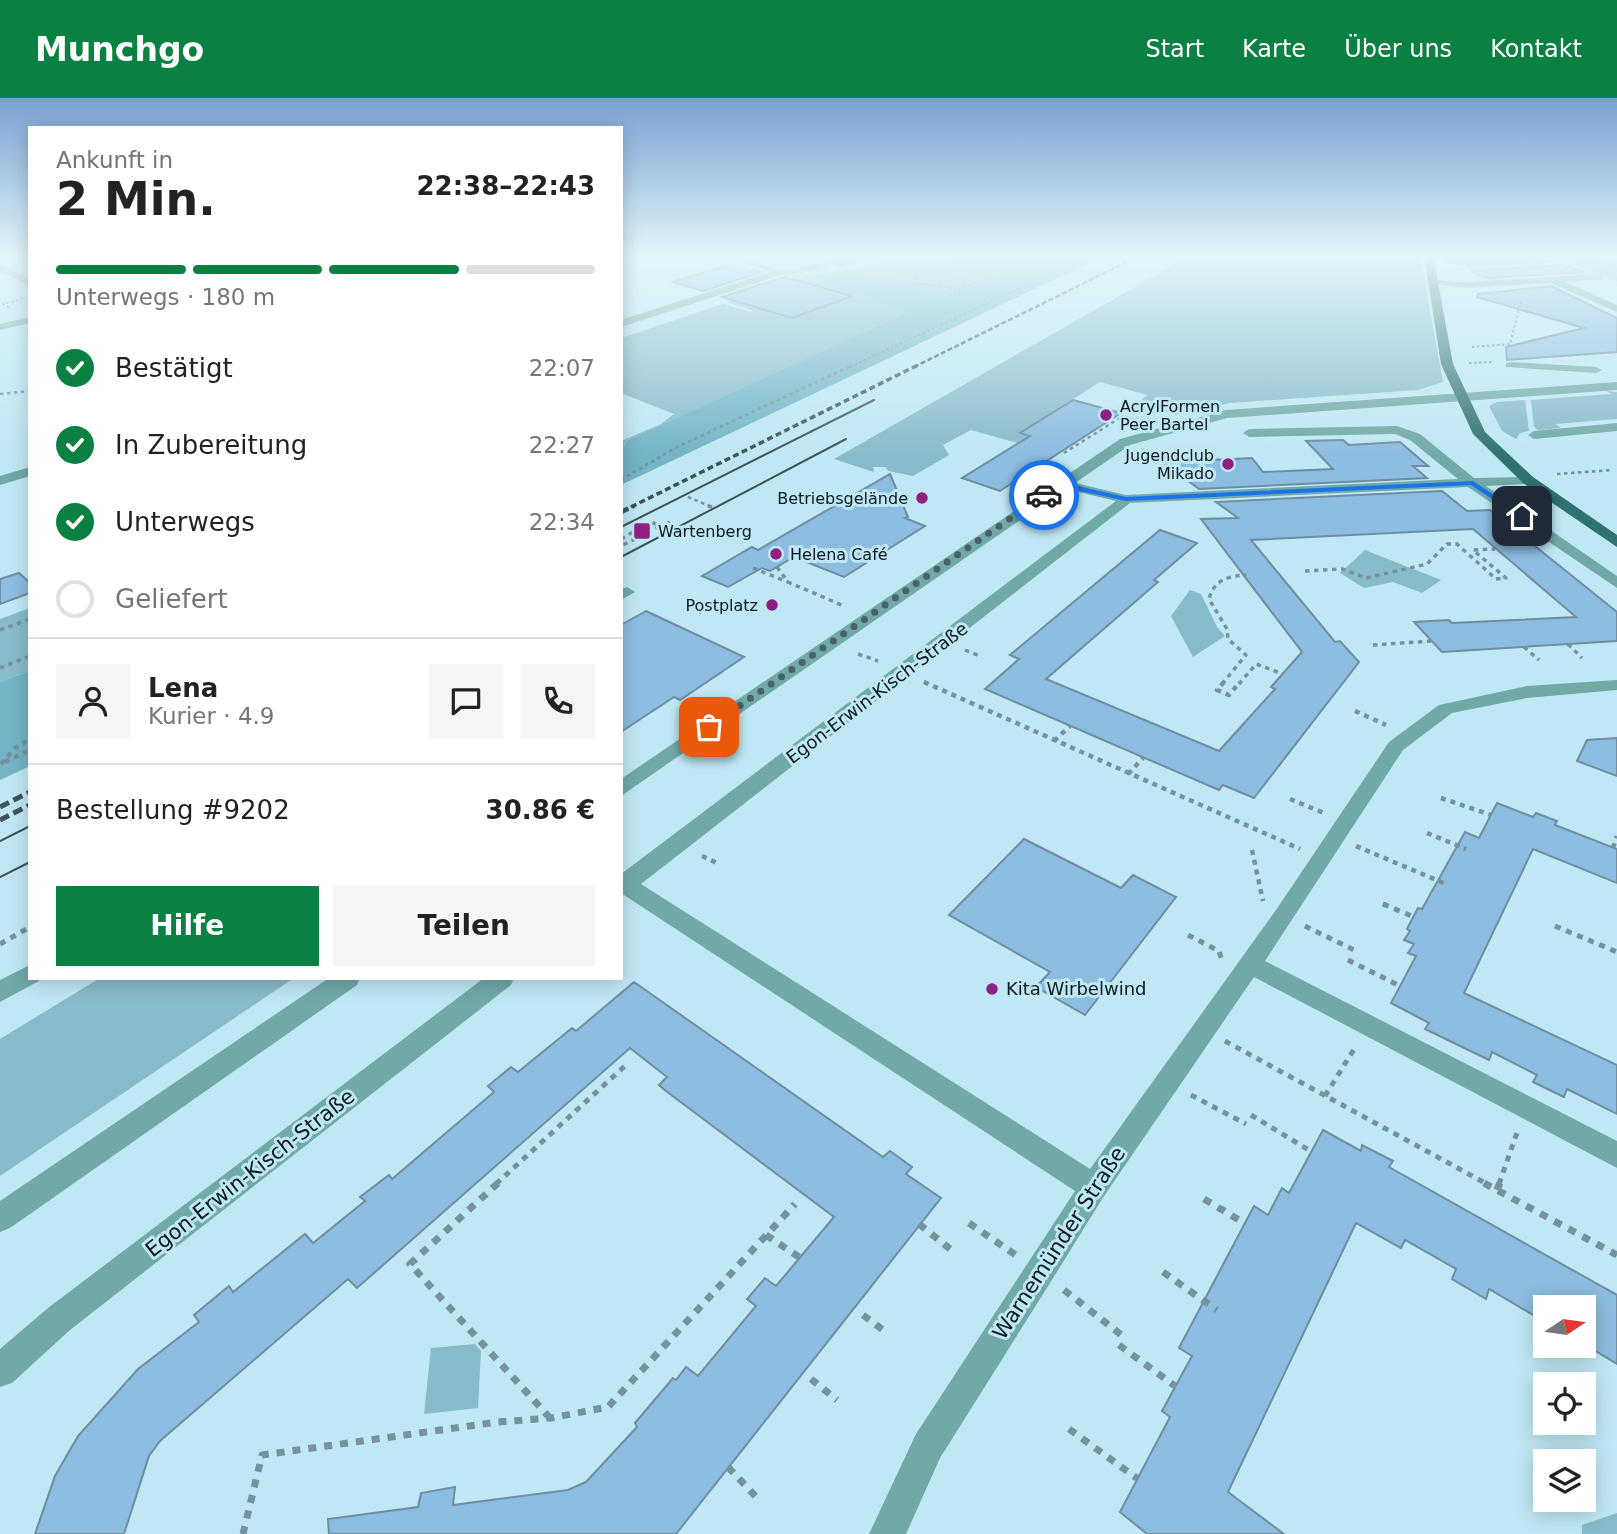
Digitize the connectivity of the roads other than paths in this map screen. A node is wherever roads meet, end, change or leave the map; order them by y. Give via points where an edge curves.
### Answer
1 (21, 322) edge
2 (1440, 322) edge
3 (0, 327) edge
4 (1505, 363) road end
5 (1617, 385) edge
6 (1461, 397) junction
7 (1617, 427) edge
8 (1249, 433) dead end
9 (1534, 435) dead end
10 (28, 472) edge
11 (1528, 480) junction
12 (0, 481) edge
13 (1473, 483) junction
14 (1060, 484) junction
15 (1126, 499) junction
16 (1617, 542) edge
17 (1617, 583) edge
18 (1617, 685) edge
19 (623, 788) edge
20 (623, 885) edge
21 (1246, 970) junction
22 (28, 975) edge
23 (345, 980) edge
24 (499, 980) edge
25 (0, 992) edge
26 (1617, 1155) edge
27 (1094, 1187) junction
28 (0, 1218) edge
29 (0, 1371) edge
30 (887, 1534) edge

1 - 3 street
2 - 6 main road via 1447,364
4 - 5 street via 1603,368
5 - 6 street
6 - 11 main road via 1479,434
6 - 14 street via 1226,414 1125,442
7 - 9 street
8 - 13 street via 1396,430 1415,437
10 - 12 street
11 - 13 street
11 - 16 main road
13 - 15 street
13 - 17 street
14 - 15 street
14 - 19 street
15 - 20 street, Egon-Erwin-Kisch-Straße
18 - 21 street, Warnemünder Straße via 1527,692 1446,709 1396,746
20 - 27 street, Egon-Erwin-Kisch-Straße
21 - 26 street
21 - 27 street, Warnemünder Straße
22 - 25 street
23 - 28 street
24 - 29 street, Egon-Erwin-Kisch-Straße via 60,1319
27 - 30 street, Warnemünder Straße via 928,1446

